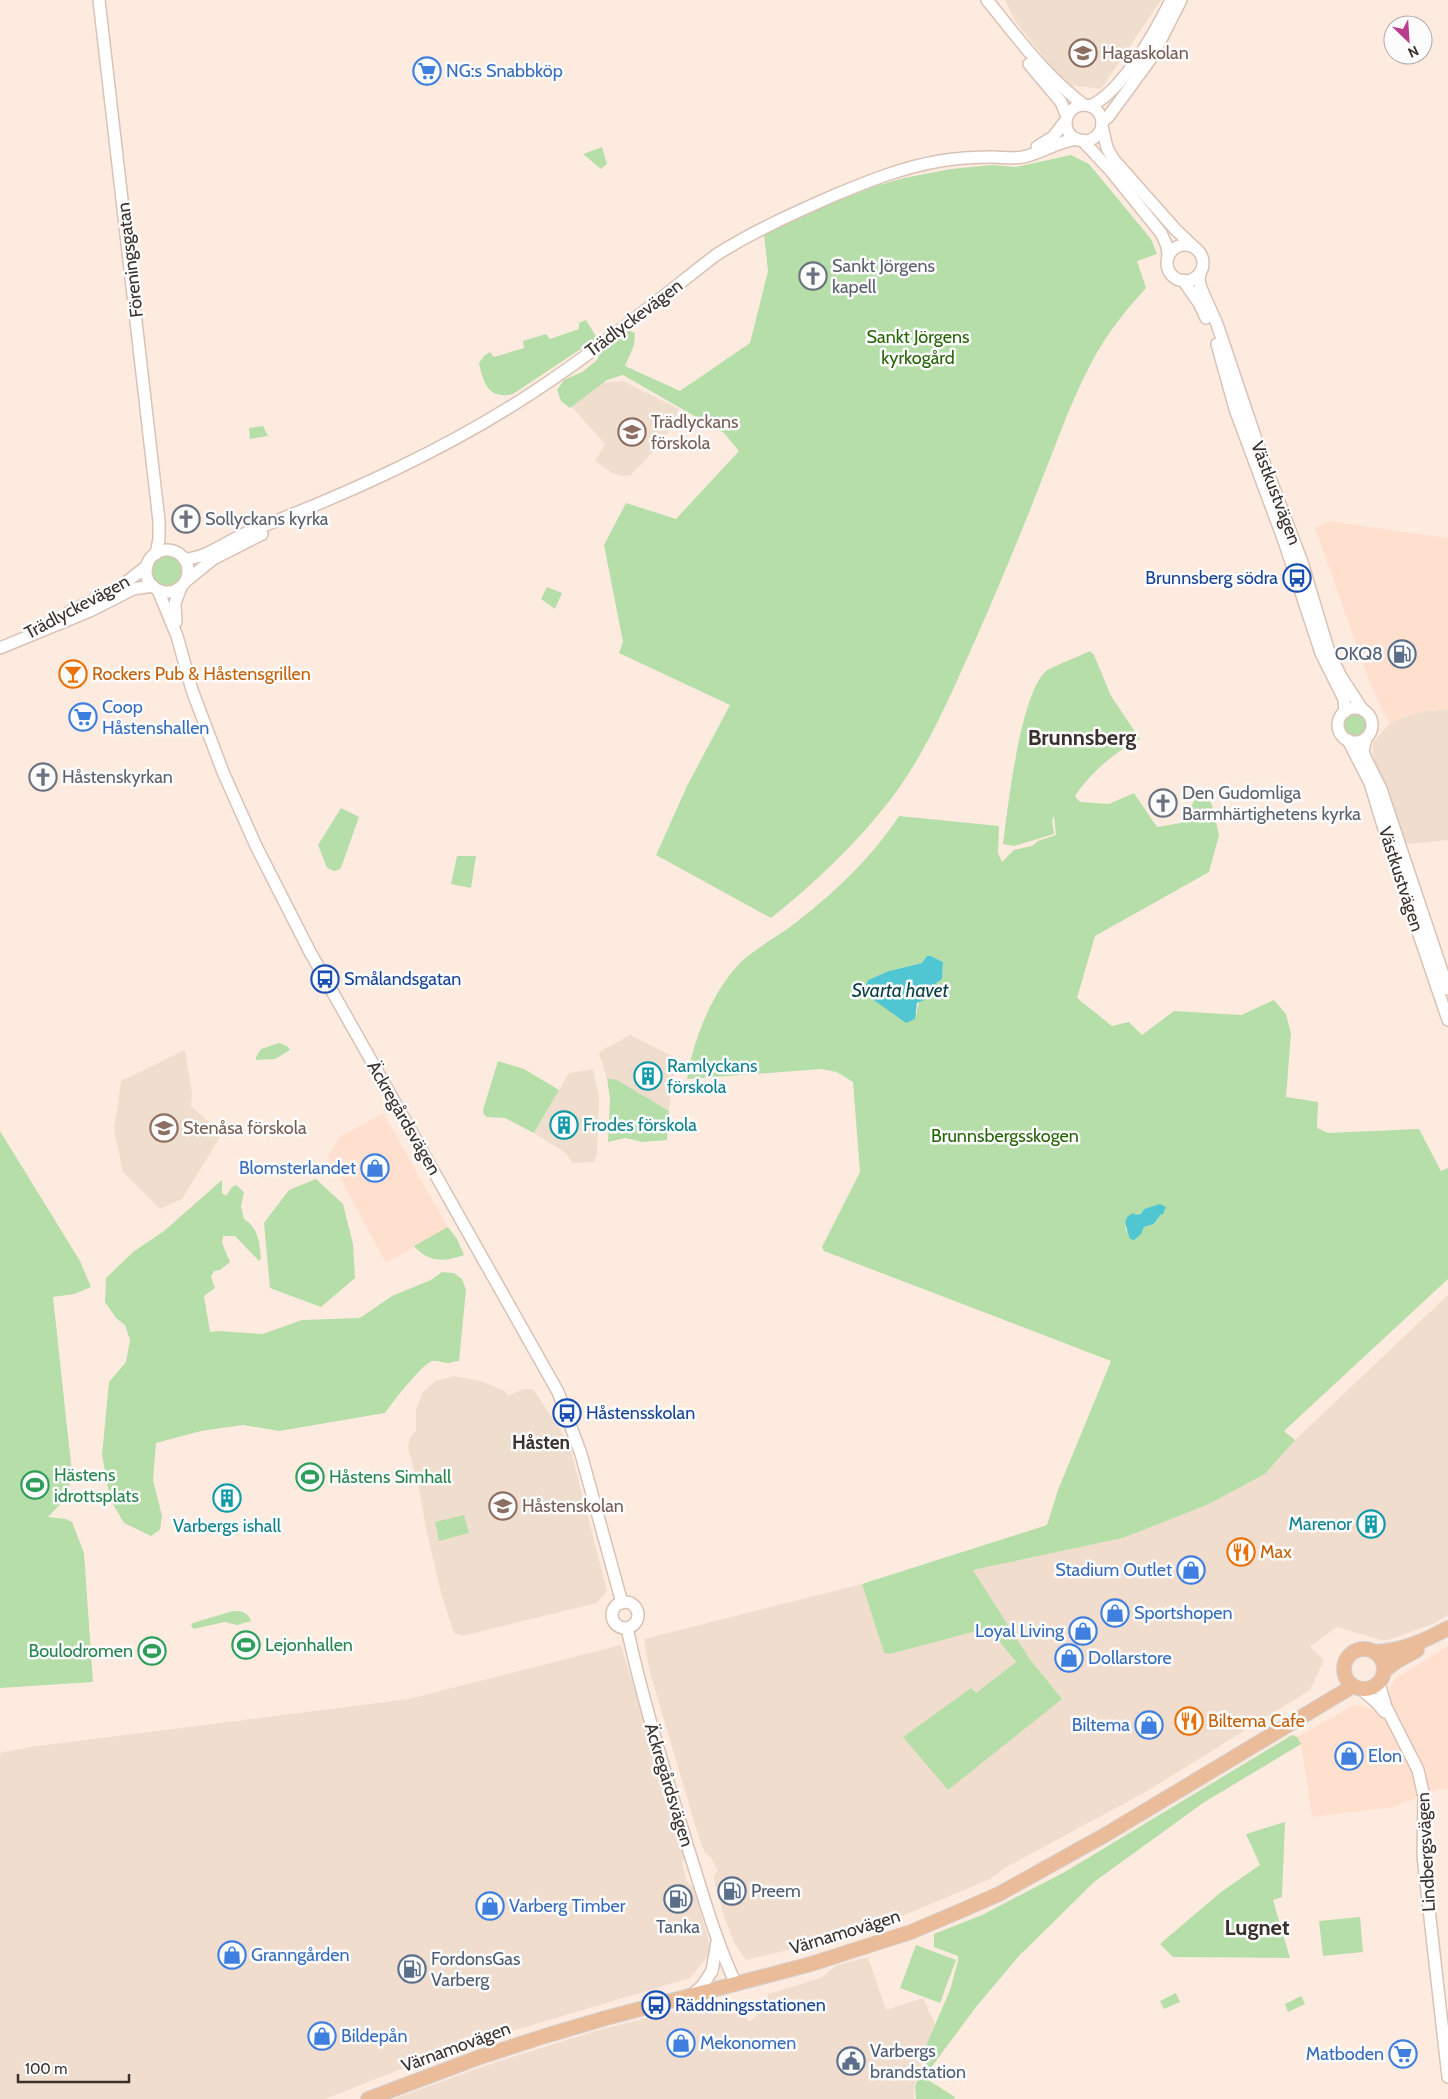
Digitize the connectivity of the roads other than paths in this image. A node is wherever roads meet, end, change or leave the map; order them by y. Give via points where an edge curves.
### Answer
1 (99, 0) edge
2 (987, 0) edge
3 (1171, 0) edge
4 (1181, 0) edge
5 (1087, 105) junction
6 (1066, 118) junction
7 (1102, 124) junction
8 (1079, 140) junction
9 (995, 157) junction
10 (1195, 248) junction
11 (1168, 255) junction
12 (1200, 273) junction
13 (1183, 280) junction
14 (287, 518) junction
15 (158, 521) junction
16 (156, 554) junction
17 (181, 556) junction
18 (147, 566) junction
19 (183, 584) junction
20 (155, 588) junction
21 (177, 636) junction
22 (3, 647) edge
23 (1362, 709) junction
24 (1345, 712) junction
25 (1366, 738) junction
26 (1348, 740) junction
27 (1448, 989) edge
28 (1448, 1020) edge
29 (622, 1603) junction
30 (627, 1628) junction
31 (1448, 1628) edge
32 (1448, 1634) edge
33 (1375, 1652) junction
34 (1344, 1670) junction
35 (1382, 1677) junction
36 (1357, 1688) junction
37 (1298, 1719) junction
38 (1394, 1723) junction
39 (717, 1940) junction
40 (736, 1984) junction
41 (692, 1996) junction
42 (1448, 2077) edge
43 (368, 2099) edge

1 - 15 street, Föreningsgatan
2 - 5 street via 1042,69
2 - 6 street via 1025,59 1061,102
3 - 5 street via 1147,43 1119,82 1106,97
4 - 7 street via 1152,57
5 - 6 street via 1074,108
5 - 7 street via 1098,112
6 - 8 street via 1068,131
6 - 9 street, Trädlyckevägen via 1042,145
7 - 8 street via 1093,138
7 - 10 street via 1107,148 1114,160
8 - 9 street, Trädlyckevägen via 1064,141 1021,157
8 - 11 street via 1105,164 1156,228 1165,242
9 - 14 street, Trädlyckevägen via 940,161 886,174 744,238 716,255 576,362 502,412 425,455
10 - 11 street via 1180,246
10 - 12 street via 1203,262
11 - 13 street via 1169,272
12 - 13 street via 1190,280
12 - 23 street, Västkustvägen via 1201,288 1227,350 1263,460 1302,562 1328,649
13 - 24 street, Västkustvägen via 1199,303 1219,348 1235,409 1321,653 1343,696
14 - 17 street, Trädlyckevägen via 231,540 200,557
14 - 19 street, Trädlyckevägen via 213,559
15 - 16 street, Föreningsgatan
15 - 17 street, Föreningsgatan
16 - 17 street via 167,550
16 - 18 street
17 - 19 street via 188,568
18 - 20 street via 147,576
18 - 22 street, Trädlyckevägen via 120,587
19 - 20 street via 168,592
19 - 21 street, Äckregårdsvägen via 175,603
20 - 21 street, Äckregårdsvägen
20 - 22 street, Trädlyckevägen via 138,586 83,614
21 - 29 street, Äckregårdsvägen via 192,690 213,746 274,883 558,1392 580,1454
23 - 24 street via 1353,708
23 - 25 street via 1372,723
24 - 26 street via 1339,728
25 - 26 street via 1357,742
25 - 27 street, Västkustvägen via 1363,751 1381,789
26 - 28 street, Västkustvägen via 1370,783
29 - 30 street, Äckregårdsvägen via 614,1609 612,1619 619,1627
29 - 30 street, Äckregårdsvägen via 632,1604 637,1613 636,1621
30 - 39 street, Äckregårdsvägen via 647,1713
31 - 33 main road via 1407,1646
32 - 35 main road via 1411,1652
33 - 34 main road via 1355,1651 1346,1660
33 - 35 main road via 1383,1662
34 - 36 main road via 1346,1678
34 - 37 main road, Värnamovägen via 1326,1695
35 - 36 main road via 1371,1688
35 - 38 street, Lindbergsvägen via 1383,1698
36 - 37 main road, Värnamovägen
36 - 38 street, Lindbergsvägen via 1375,1700
37 - 40 main road, Värnamovägen via 1105,1835 999,1894 919,1929 812,1964
38 - 42 street, Lindbergsvägen via 1416,1763 1424,1797 1423,1856
39 - 40 street, Äckregårdsvägen
39 - 41 street, Äckregårdsvägen via 712,1971
40 - 41 main road, Värnamovägen
41 - 43 main road, Värnamovägen via 546,2036

